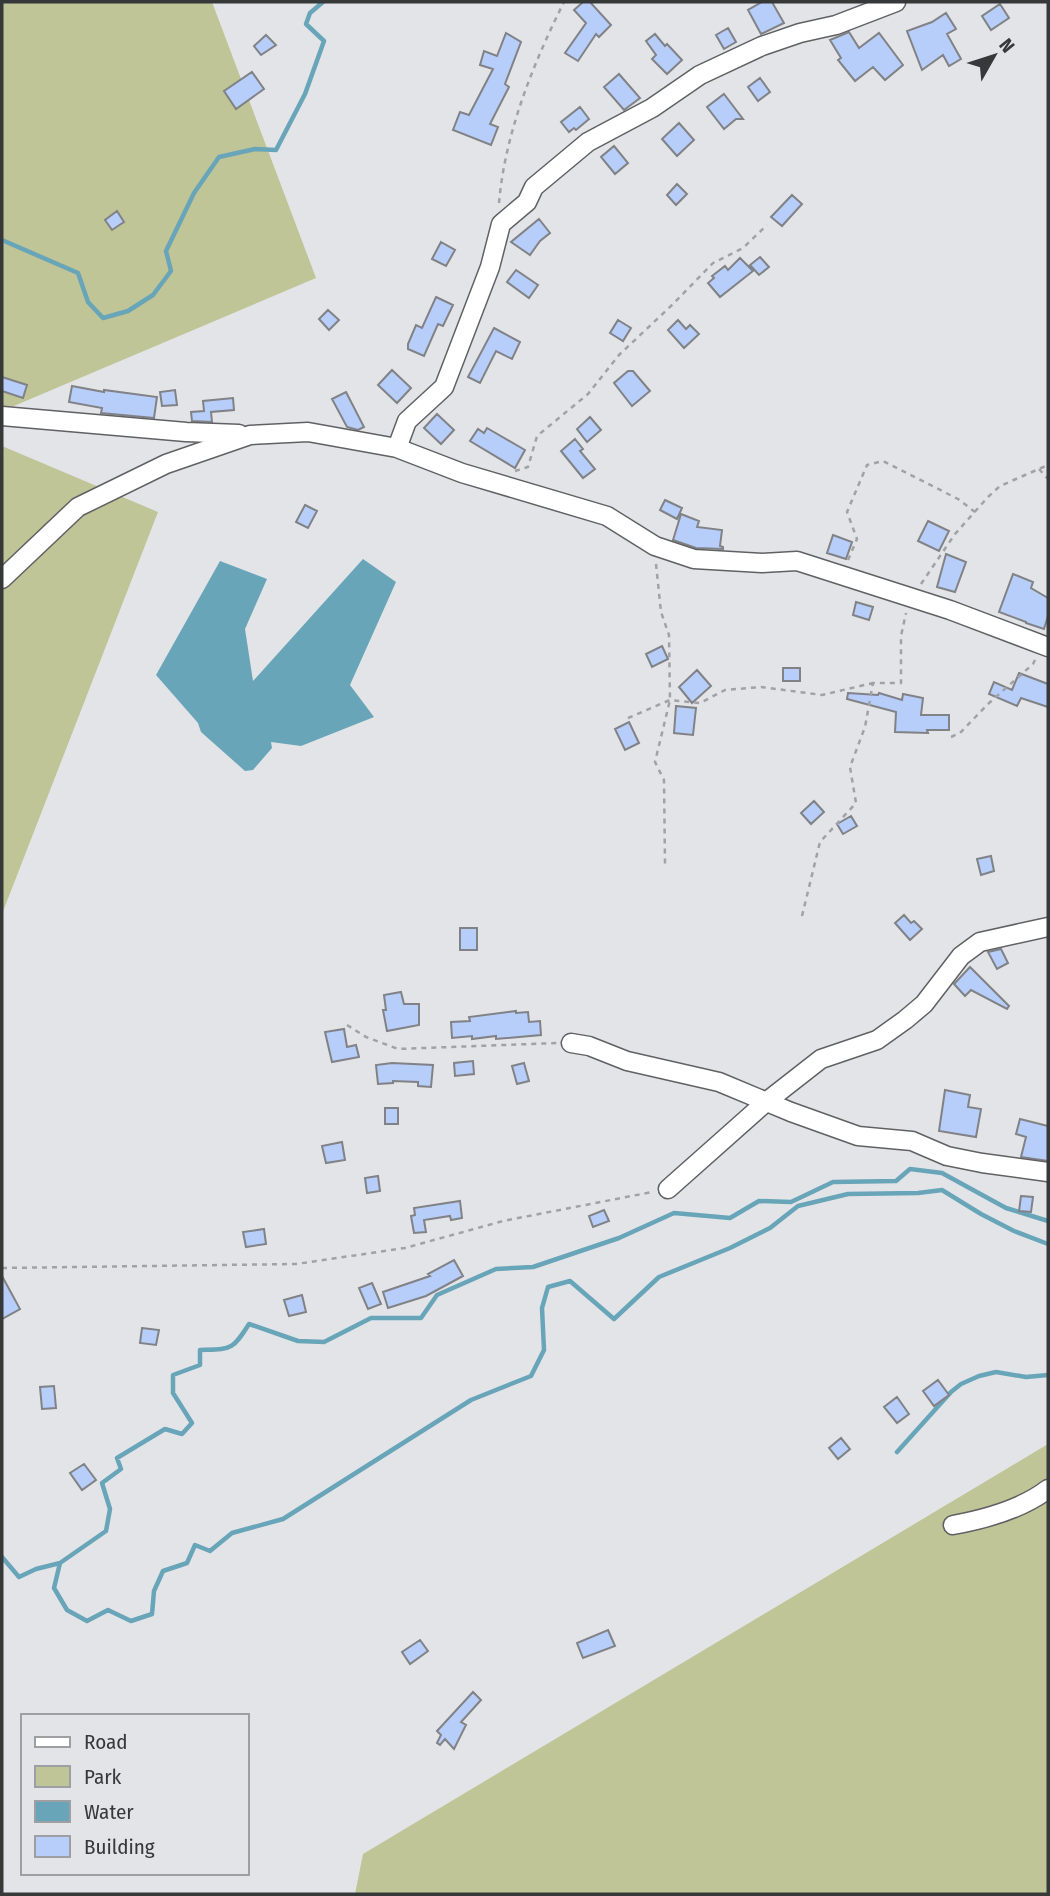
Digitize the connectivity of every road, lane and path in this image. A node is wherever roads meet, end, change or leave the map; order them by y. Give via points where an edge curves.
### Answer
1 (564, 2) edge
2 (896, 2) edge
3 (501, 224) junction
4 (767, 225) dead end
5 (2, 416) edge
6 (250, 435) junction
7 (397, 448) junction
8 (1048, 465) edge
9 (1039, 469) junction
10 (515, 472) dead end
11 (1048, 479) edge
12 (976, 512) junction
13 (655, 546) junction
14 (842, 576) junction
15 (2, 579) edge
16 (909, 596) junction
17 (1044, 645) edge
18 (873, 683) junction
19 (670, 700) junction
20 (628, 718) dead end
21 (951, 737) dead end
22 (665, 864) dead end
23 (802, 916) dead end
24 (1048, 927) edge
25 (347, 1025) dead end
26 (571, 1043) joint
27 (766, 1102) junction
28 (1048, 1172) edge
29 (668, 1189) joint
30 (2, 1268) edge
31 (1048, 1489) edge
32 (954, 1525) dead end

1 - 3 path via 520,105 501,178
2 - 3 street via 762,46 700,75 652,108 588,142 534,187 527,202
3 - 7 street via 490,267 444,387 407,421
4 - 10 path via 743,248 713,263 619,355 588,394 537,436 528,467
5 - 6 street
6 - 7 street via 308,432
6 - 15 street via 166,464 78,507
7 - 13 street via 607,516
8 - 9 path
9 - 11 path
9 - 12 path via 1000,486
12 - 14 path via 883,461 867,466 847,512 857,539
12 - 16 path
13 - 14 street via 694,559 797,561
13 - 19 path via 660,612 669,635
14 - 16 street
16 - 17 street
16 - 18 path via 901,636 901,683
17 - 21 path via 1033,664
18 - 19 path via 822,695 761,687 725,690 700,703
18 - 23 path via 865,727 850,767 856,803 820,842
19 - 20 path
19 - 22 path via 654,762 664,780
24 - 27 street via 980,942 961,956 924,1004 905,1020 877,1040 821,1059
25 - 26 path via 398,1049
26 - 27 street via 719,1082
27 - 28 street via 858,1136 912,1141 947,1156
27 - 29 street
29 - 30 path via 503,1221 405,1248 296,1264
31 - 32 street via 982,1520

